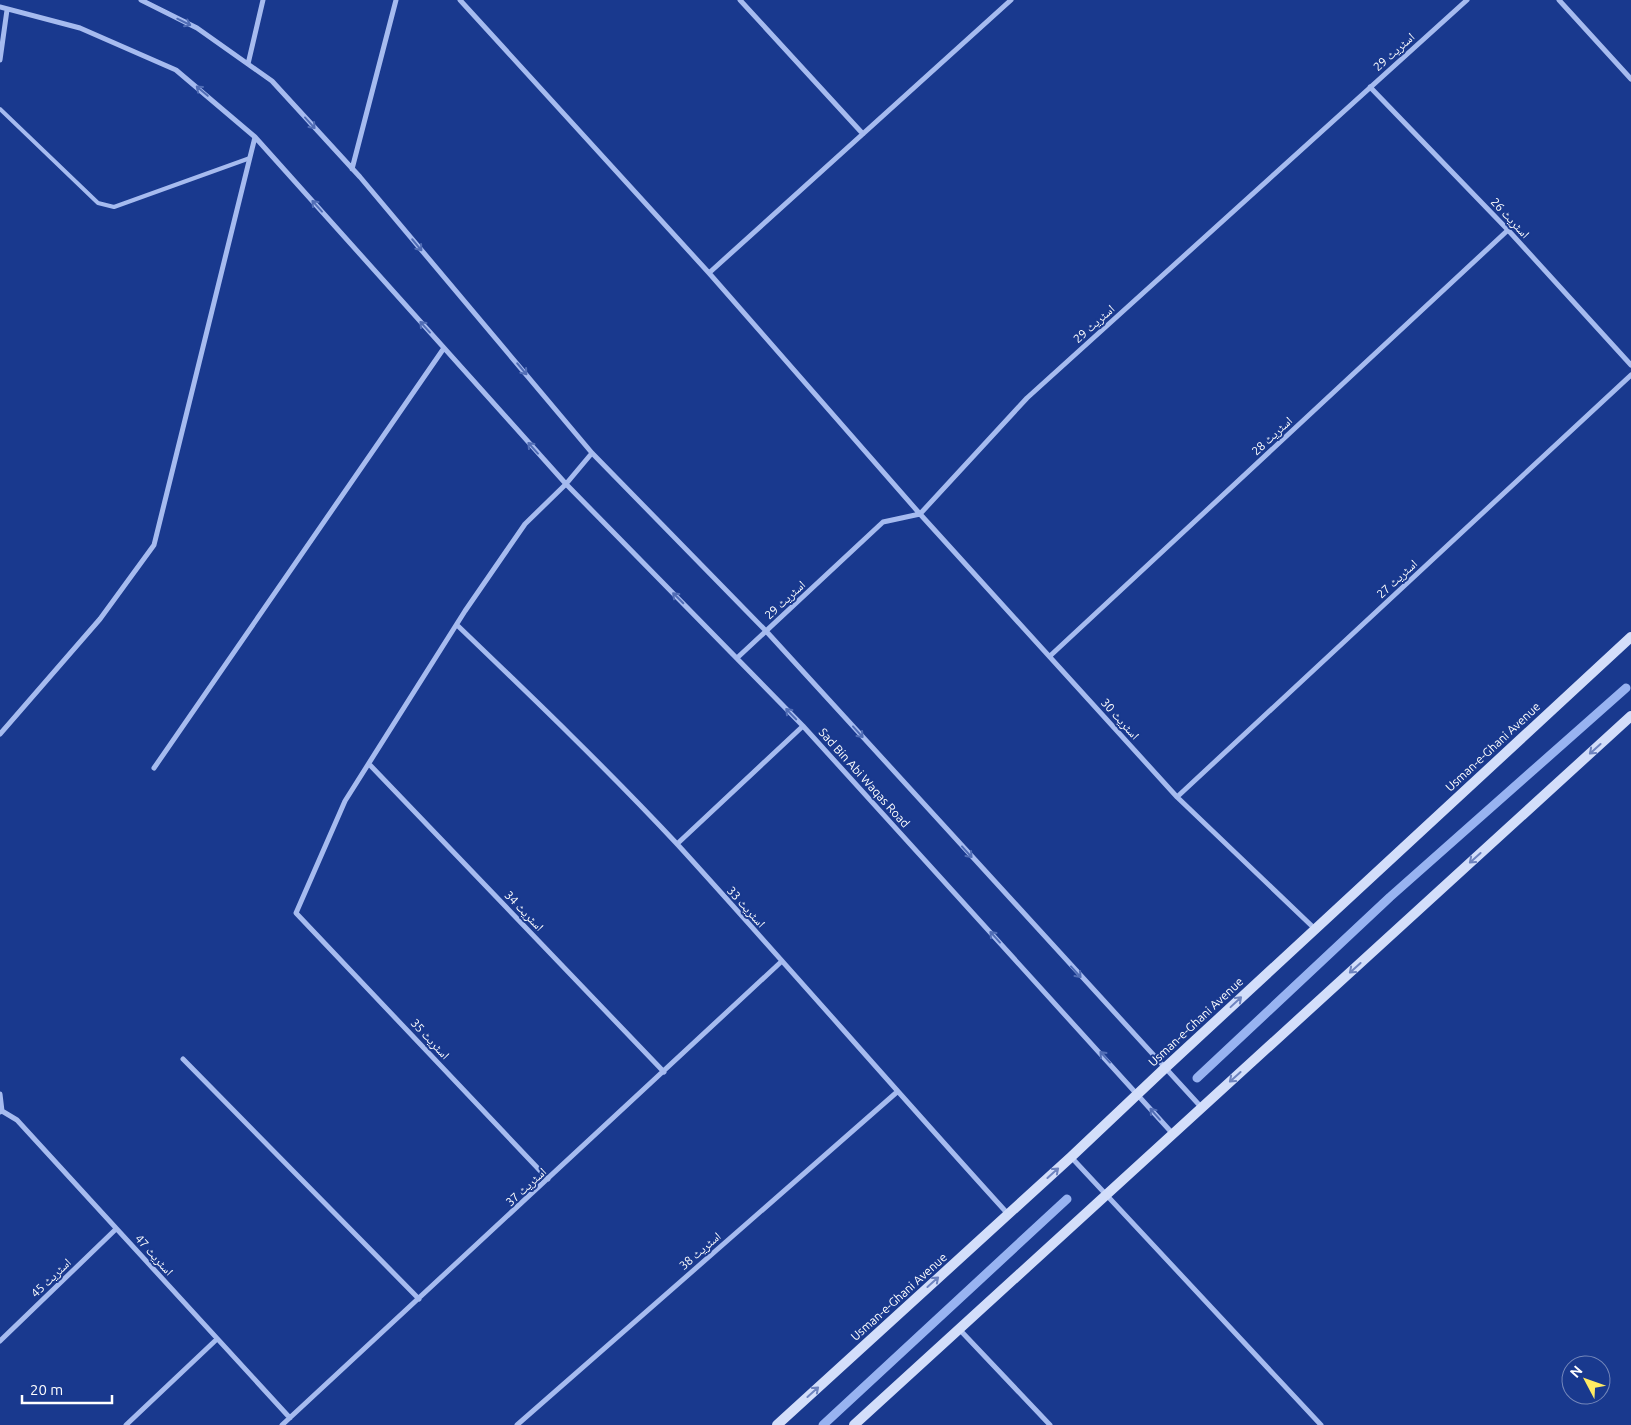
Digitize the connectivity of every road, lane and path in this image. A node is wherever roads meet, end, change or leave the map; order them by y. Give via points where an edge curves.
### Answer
1 (141, 0) edge
2 (263, 0) edge
3 (396, 0) edge
4 (460, 0) edge
5 (740, 0) edge
6 (1000, 0) edge
7 (1011, 0) edge
8 (1467, 0) edge
9 (1559, 0) edge
10 (1005, 5) junction
11 (0, 7) edge
12 (7, 10) junction
13 (0, 60) edge
14 (248, 64) junction
15 (1631, 79) edge
16 (1370, 87) junction
17 (0, 109) edge
18 (864, 134) junction
19 (256, 137) junction
20 (250, 158) junction
21 (352, 169) junction
22 (1508, 230) junction
23 (709, 274) junction
24 (444, 348) junction
25 (1631, 365) edge
26 (1631, 375) edge
27 (592, 453) junction
28 (566, 484) junction
29 (920, 514) junction
30 (457, 625) junction
31 (766, 631) junction
32 (1631, 636) edge
33 (1050, 656) junction
34 (738, 658) junction
35 (1631, 716) edge
36 (803, 726) junction
37 (0, 734) edge
38 (369, 764) junction
39 (154, 768) dead end
40 (1177, 798) junction
41 (677, 844) junction
42 (1316, 929) junction
43 (782, 961) junction
44 (183, 1059) dead end
45 (1164, 1068) junction
46 (664, 1072) junction
47 (897, 1092) junction
48 (0, 1094) edge
49 (1137, 1094) junction
50 (1202, 1108) junction
51 (1, 1112) edge
52 (1173, 1134) junction
53 (1071, 1157) junction
54 (548, 1179) junction
55 (1108, 1194) junction
56 (1008, 1214) junction
57 (116, 1228) junction
58 (420, 1298) junction
59 (959, 1329) junction
60 (217, 1339) junction
61 (0, 1341) edge
62 (290, 1418) junction
63 (126, 1425) edge
64 (282, 1425) edge
65 (517, 1425) edge
66 (777, 1425) edge
67 (854, 1425) edge
68 (1050, 1425) edge
69 (1321, 1425) edge

1 -> 14 street via 197,28
2 - 14 street
3 - 21 street
4 - 23 street, اسٹریٹ 30
5 - 18 street
6 - 10 street
7 - 10 street
8 - 16 street, اسٹریٹ 29
9 - 15 street
10 - 18 street
11 - 12 street, Sad Bin Abi Waqas Road
12 - 13 street
19 -> 12 street, Sad Bin Abi Waqas Road via 176,70 80,28
14 -> 21 street via 272,81
16 - 22 street, اسٹریٹ 26
16 - 29 street, اسٹریٹ 29 via 1027,398
17 - 20 lane via 98,203 114,207
18 - 23 street
19 - 20 street
24 -> 19 street, Sad Bin Abi Waqas Road
20 - 37 street via 154,545 100,619
21 -> 27 street
22 - 25 street, اسٹریٹ 26
22 - 33 street, اسٹریٹ 28
23 - 29 street, اسٹریٹ 30
28 -> 24 street, Sad Bin Abi Waqas Road
24 - 39 street
26 - 40 street, اسٹریٹ 27
27 - 28 street
27 - 31 street
28 - 30 street via 525,524
34 -> 28 street, Sad Bin Abi Waqas Road
29 - 31 street, اسٹریٹ 29 via 883,522
29 - 33 street, اسٹریٹ 30
30 - 38 street
30 - 41 street, اسٹریٹ 33
31 - 34 street, اسٹریٹ 29
31 -> 45 street
32 - 42 main road, Usman-e-Ghani Avenue
33 - 40 street, اسٹریٹ 30
36 -> 34 street, Sad Bin Abi Waqas Road
35 -> 50 main road
36 - 41 street
49 -> 36 street, Sad Bin Abi Waqas Road
38 - 46 street, اسٹریٹ 34
38 - 54 street, اسٹریٹ 35 via 345,801 296,913
40 - 42 street, اسٹریٹ 30
41 - 43 street, اسٹریٹ 33
45 -> 42 main road, Usman-e-Ghani Avenue
43 - 46 street, اسٹریٹ 37
43 - 47 street, اسٹریٹ 33
44 - 58 street
45 - 49 main road, Usman-e-Ghani Avenue
45 - 50 street
46 - 54 street, اسٹریٹ 37
47 - 56 street, اسٹریٹ 33
47 - 65 street, اسٹریٹ 38
48 - 51 street
52 -> 49 street, Sad Bin Abi Waqas Road
49 - 53 main road, Usman-e-Ghani Avenue
50 - 52 main road
51 - 57 street, اسٹریٹ 47 via 17,1120
52 - 55 main road
53 - 55 street
56 -> 53 main road, Usman-e-Ghani Avenue
54 - 58 street, اسٹریٹ 37
55 - 59 main road
55 - 69 street
66 -> 56 main road, Usman-e-Ghani Avenue
57 - 60 street, اسٹریٹ 47
57 - 61 street, اسٹریٹ 45
58 - 62 street, اسٹریٹ 37
59 - 67 main road
59 - 68 street
60 - 62 street, اسٹریٹ 47
60 - 63 street
62 - 64 street, اسٹریٹ 37

